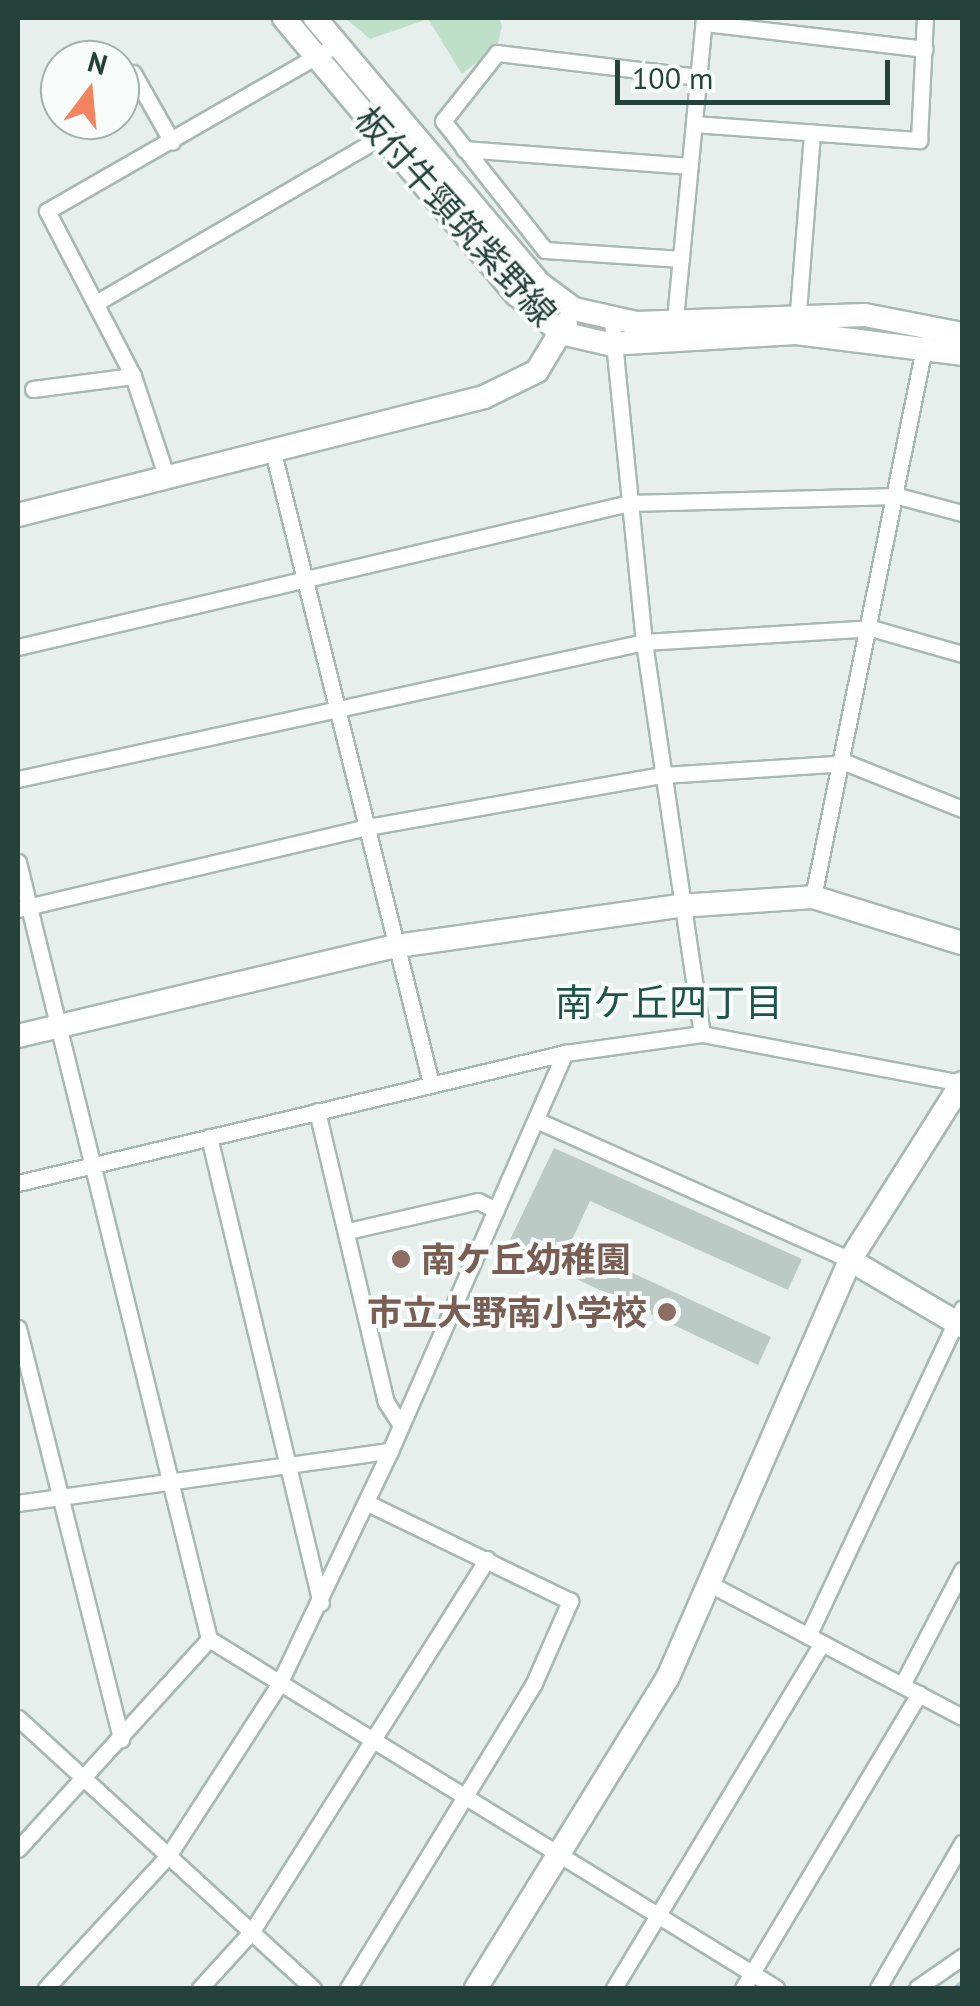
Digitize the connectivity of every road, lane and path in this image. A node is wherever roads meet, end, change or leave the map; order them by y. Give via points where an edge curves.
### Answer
1 (284, 18) edge
2 (315, 18) edge
3 (926, 18) edge
4 (704, 20) edge
5 (924, 49) junction
6 (327, 51) junction
7 (698, 77) junction
8 (140, 85) edge
9 (694, 124) junction
10 (812, 133) junction
11 (384, 136) junction
12 (172, 142) junction
13 (464, 150) junction
14 (688, 166) junction
15 (680, 259) junction
16 (101, 300) junction
17 (574, 309) junction
18 (675, 319) junction
19 (797, 322) junction
20 (561, 333) junction
21 (610, 333) junction
22 (962, 334) edge
23 (926, 336) junction
24 (962, 354) edge
25 (134, 376) junction
26 (33, 389) dead end
27 (273, 452) junction
28 (167, 478) junction
29 (898, 496) junction
30 (629, 503) junction
31 (962, 513) edge
32 (18, 515) edge
33 (304, 574) junction
34 (871, 628) junction
35 (644, 642) junction
36 (18, 646) edge
37 (962, 654) edge
38 (336, 703) junction
39 (847, 763) junction
40 (663, 775) junction
41 (18, 779) edge
42 (962, 809) edge
43 (367, 827) junction
44 (18, 862) edge
45 (814, 897) junction
46 (679, 906) junction
47 (23, 908) edge
48 (962, 943) edge
49 (396, 946) junction
50 (58, 1026) junction
51 (702, 1034) junction
52 (18, 1036) edge
53 (566, 1052) junction
54 (962, 1083) edge
55 (431, 1084) junction
56 (317, 1111) junction
57 (536, 1120) junction
58 (208, 1137) junction
59 (97, 1162) junction
60 (18, 1183) edge
61 (496, 1210) junction
62 (348, 1231) junction
63 (850, 1260) junction
64 (960, 1319) edge
65 (18, 1328) edge
66 (401, 1425) junction
67 (390, 1451) junction
68 (283, 1465) junction
69 (172, 1482) junction
70 (62, 1497) junction
71 (18, 1503) edge
72 (367, 1503) junction
73 (487, 1559) junction
74 (962, 1570) edge
75 (708, 1583) junction
76 (320, 1603) junction
77 (209, 1639) junction
78 (815, 1640) junction
79 (902, 1685) junction
80 (278, 1686) junction
81 (919, 1694) junction
82 (962, 1717) edge
83 (18, 1718) edge
84 (122, 1738) junction
85 (371, 1742) junction
86 (82, 1778) junction
87 (464, 1799) junction
88 (962, 1843) edge
89 (18, 1849) edge
90 (168, 1856) junction
91 (558, 1856) junction
92 (658, 1918) junction
93 (252, 1931) junction
94 (962, 1956) edge
95 (748, 1981) edge
96 (46, 1988) edge
97 (200, 1988) edge
98 (313, 1988) edge
99 (348, 1988) edge
100 (476, 1988) edge
101 (614, 1988) edge
102 (776, 1988) edge
103 (878, 1988) edge
104 (916, 1988) edge

1 - 6 street, 板付牛頸筑紫野線
2 - 6 street, 板付牛頸筑紫野線
3 - 5 street
4 - 5 street
4 - 7 street
5 - 10 street via 919,140
6 - 11 street, 板付牛頸筑紫野線
6 - 12 street
6 - 17 street, 板付牛頸筑紫野線 via 539,283
7 - 9 street
7 - 13 street via 497,53 443,121
8 - 12 street
9 - 10 street
9 - 14 street
10 - 19 street
11 - 16 street
11 - 20 street, 板付牛頸筑紫野線
12 - 16 street via 46,211
13 - 14 street
13 - 15 street via 545,250
14 - 15 street
15 - 18 street
16 - 25 street
17 - 20 street
17 - 21 street, 板付牛頸筑紫野線
18 - 19 street, 板付牛頸筑紫野線
18 - 21 street, 板付牛頸筑紫野線
19 - 21 street, 板付牛頸筑紫野線
19 - 23 street, 板付牛頸筑紫野線
20 - 21 street, 板付牛頸筑紫野線
20 - 27 street via 537,371 484,397
21 - 30 street
22 - 23 street, 板付牛頸筑紫野線
23 - 24 street, 板付牛頸筑紫野線
23 - 29 street
25 - 26 street
25 - 28 street
27 - 28 street
27 - 33 street
28 - 32 street
29 - 30 street
29 - 31 street
29 - 34 street
30 - 33 street
30 - 35 street
33 - 36 street
33 - 38 street
34 - 35 street
34 - 37 street
34 - 39 street
35 - 38 street
35 - 40 street
38 - 41 street
38 - 43 street
39 - 40 street
39 - 42 street
39 - 45 street
40 - 43 street
40 - 46 street
43 - 47 street
43 - 49 street
44 - 47 street
45 - 46 street
45 - 48 street
46 - 49 street
46 - 51 street
47 - 50 street
49 - 50 street
49 - 55 street
50 - 52 street
50 - 59 street
51 - 53 street
51 - 54 street
53 - 55 street
53 - 57 street
54 - 63 street
55 - 56 street
56 - 58 street
56 - 62 street
57 - 61 street
57 - 63 street
58 - 59 street
58 - 68 street
59 - 60 street
59 - 69 street
61 - 62 street via 478,1202
61 - 66 street
62 - 66 street via 386,1402
63 - 64 street
63 - 75 street
64 - 78 street
65 - 70 street
66 - 67 street
67 - 68 street
67 - 72 street
68 - 69 street
68 - 76 street
69 - 70 street
69 - 77 street
70 - 71 street
70 - 84 street
72 - 73 street
72 - 76 street
73 - 85 street
73 - 87 street via 570,1601
74 - 79 street
75 - 78 street
75 - 91 street via 668,1677
76 - 80 street
77 - 80 street
77 - 84 street
78 - 79 street
78 - 92 street
79 - 81 street
80 - 85 street
80 - 90 street
81 - 82 street
81 - 95 street
83 - 86 street
84 - 86 street
85 - 87 street
85 - 93 street
86 - 89 street
86 - 90 street
87 - 91 street
87 - 99 street
88 - 103 street
90 - 93 street
90 - 96 street
91 - 92 street
91 - 100 street
92 - 95 street
92 - 101 street
93 - 97 street
93 - 98 street
94 - 104 street
95 - 102 street

